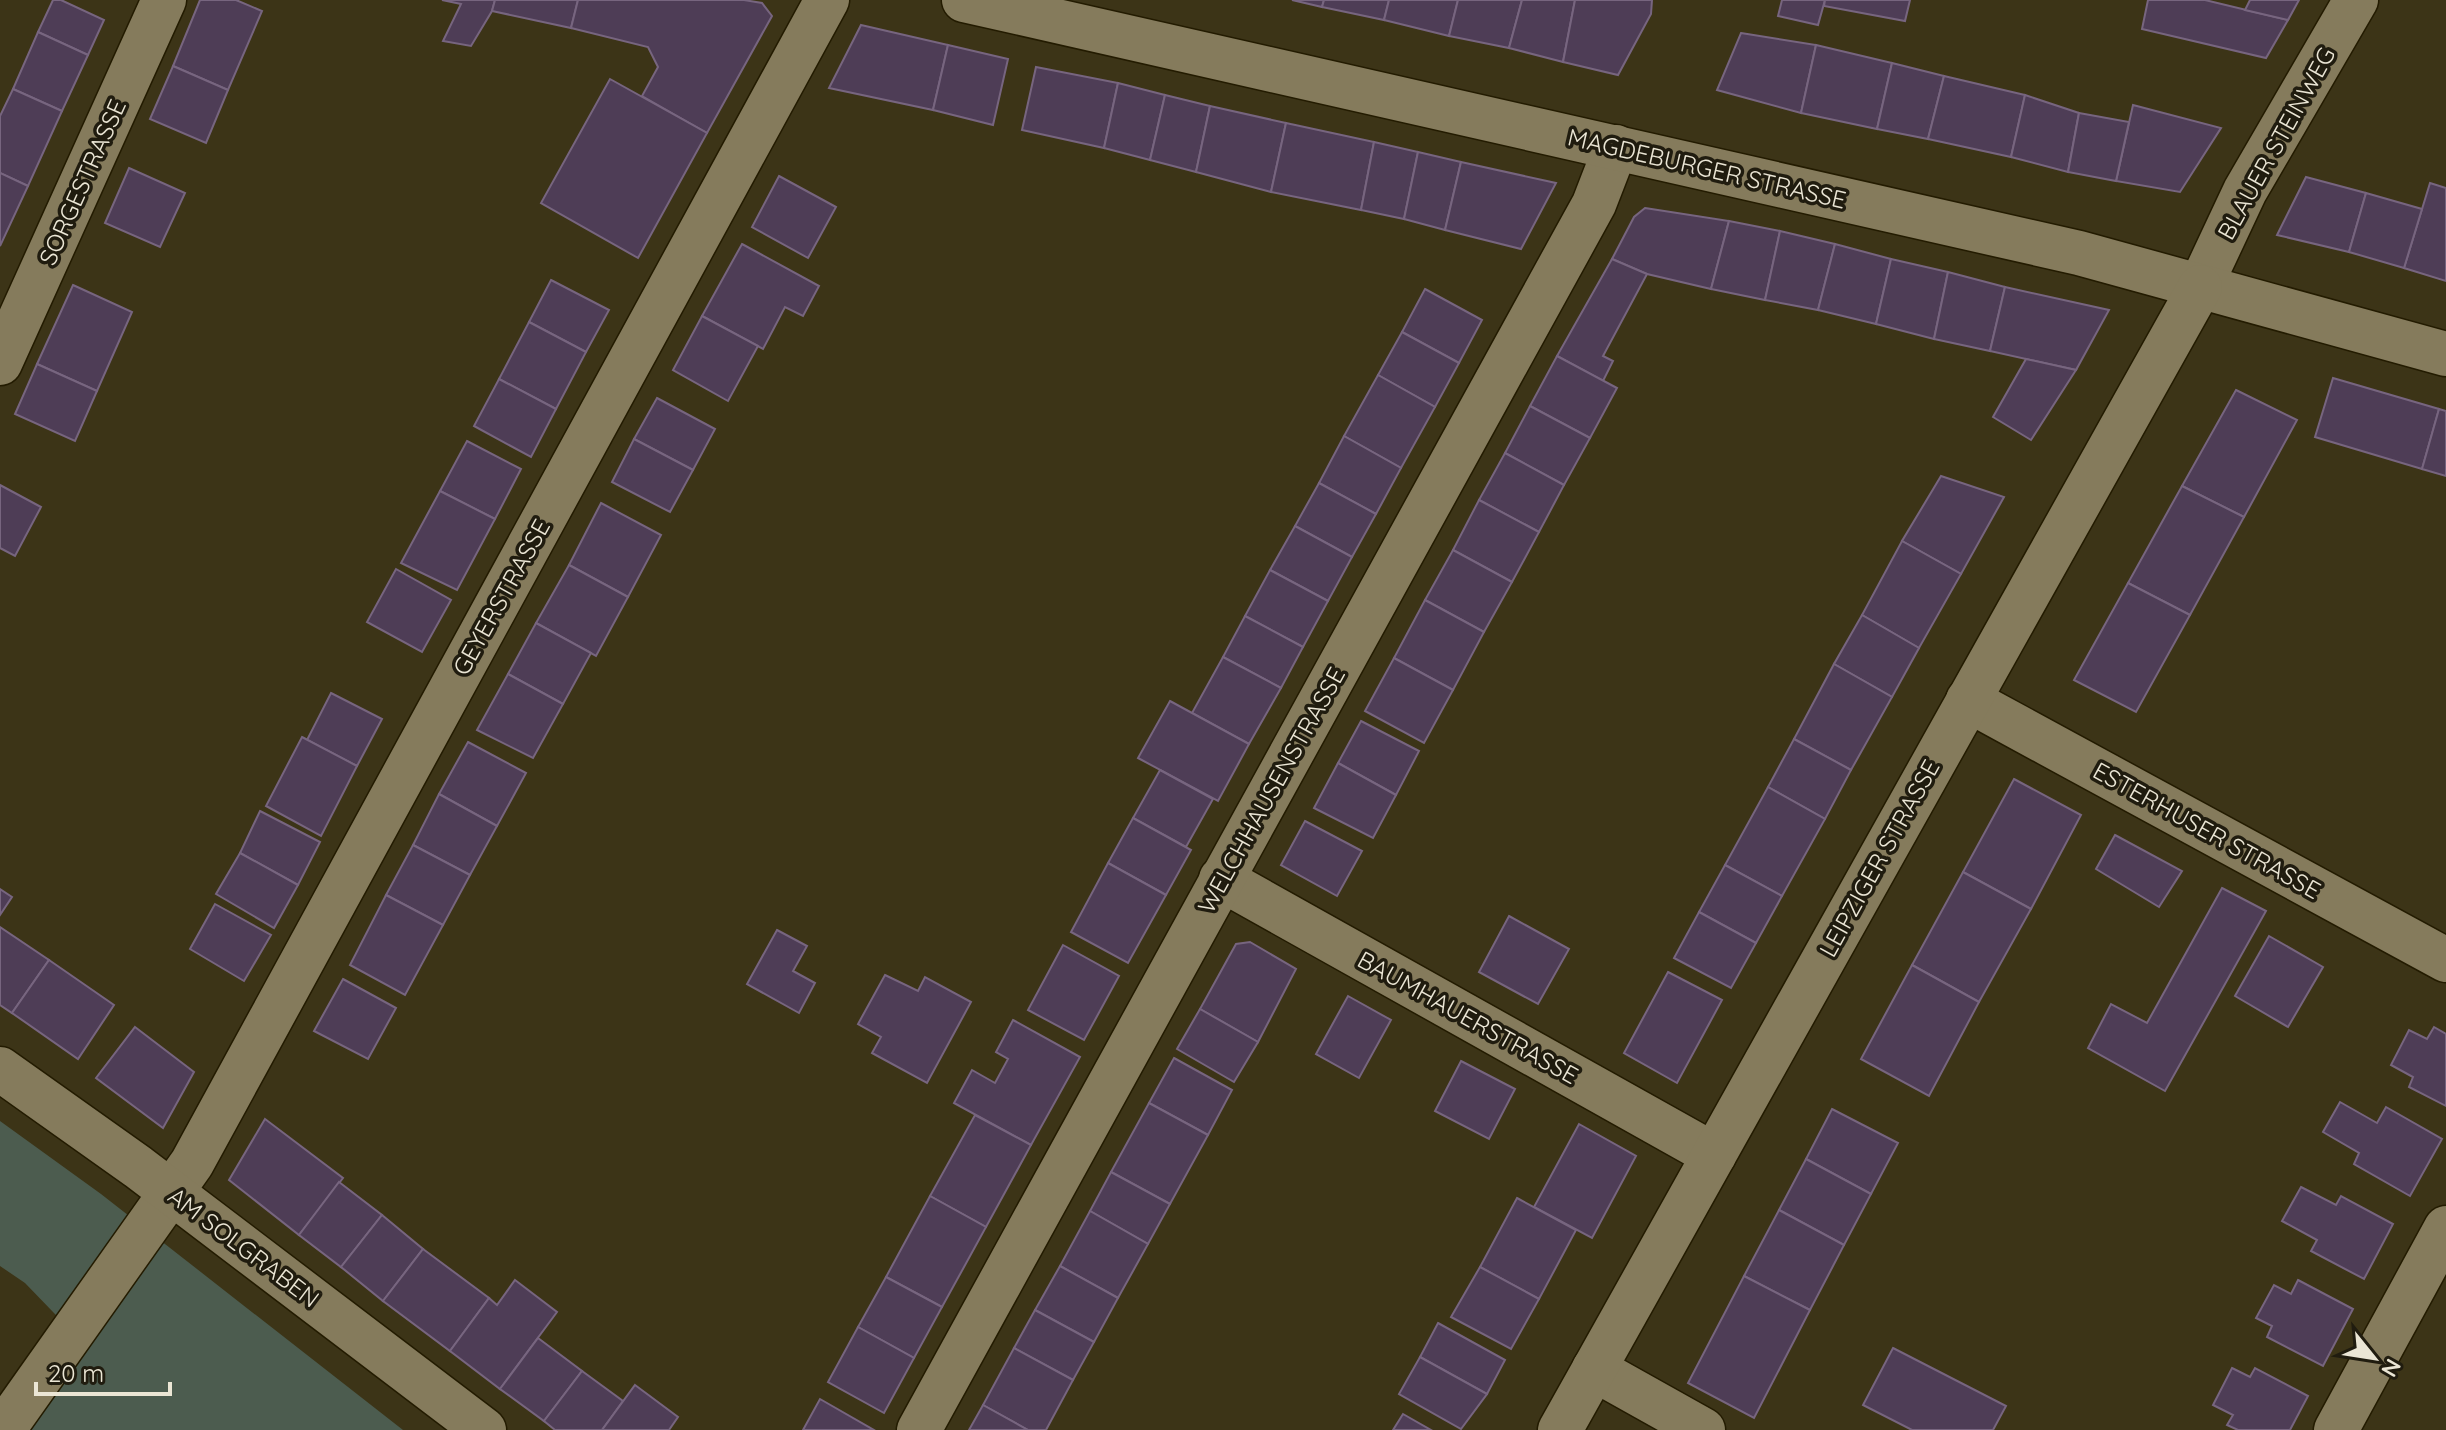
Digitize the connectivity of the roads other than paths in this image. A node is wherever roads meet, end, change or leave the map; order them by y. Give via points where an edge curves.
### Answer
1 (164, 0) edge
2 (827, 0) edge
3 (964, 0) edge
4 (2356, 0) edge
5 (1616, 147) junction
6 (2200, 287) junction
7 (2446, 354) edge
8 (0, 363) edge
9 (1968, 700) junction
10 (1221, 879) junction
11 (2446, 960) edge
12 (0, 1069) edge
13 (1714, 1155) junction
14 (172, 1192) junction
15 (2446, 1228) edge
16 (1594, 1369) junction
17 (3, 1430) edge
18 (484, 1430) edge
19 (919, 1430) edge
20 (1560, 1430) edge
21 (1703, 1430) edge
22 (2336, 1430) edge

1 - 8 street, SORGESTRASSE
2 - 14 street, GEYERSTRASSE
3 - 5 street, MAGDEBURGER STRASSE
4 - 6 street, BLAUER STEINWEG via 2245,191
5 - 6 street, MAGDEBURGER STRASSE via 2079,253
5 - 10 street, WELCHHAUSENSTRASSE via 1594,204
6 - 7 street, MAGDEBURGER STRASSE
6 - 9 street, LEIPZIGER STRASSE
9 - 11 street, ESTERHUSER STRASSE
9 - 13 street, LEIPZIGER STRASSE
10 - 13 street, BAUMHAUERSTRASSE
10 - 19 street, WELCHHAUSENSTRASSE
12 - 14 street, AM SOLGRABEN
13 - 16 street, LEIPZIGER STRASSE
14 - 17 street, GEYERSTRASSE
14 - 18 street, AM SOLGRABEN
15 - 22 street
16 - 20 street, LEIPZIGER STRASSE
16 - 21 street

